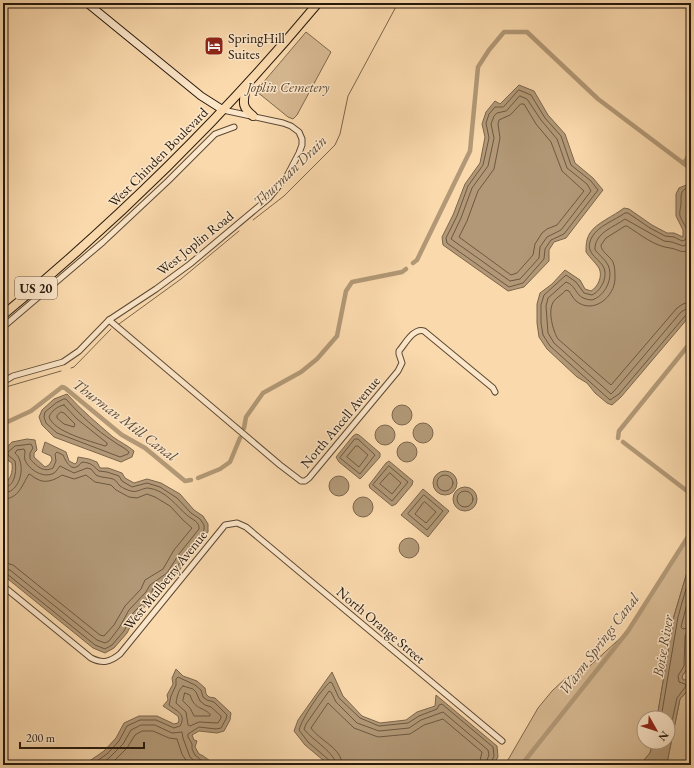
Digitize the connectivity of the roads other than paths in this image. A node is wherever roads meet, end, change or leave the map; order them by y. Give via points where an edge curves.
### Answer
1 (87, 3) edge
2 (318, 3) edge
3 (246, 86) junction
4 (223, 110) junction
5 (253, 116) junction
6 (234, 126) dead end
7 (3, 315) edge
8 (109, 320) junction
9 (3, 327) edge
10 (3, 382) edge
11 (495, 392) dead end
12 (246, 527) joint
13 (3, 586) edge
14 (502, 741) dead end

1 - 4 main road via 201,96
2 - 3 main road, West Chinden Boulevard
3 - 4 main road, West Chinden Boulevard
3 - 5 main road via 244,108
4 - 5 street, West Joplin Road
4 - 7 main road, West Chinden Boulevard / US 20 via 155,179 68,260
5 - 8 street, West Joplin Road via 291,126 299,132 302,139 300,153 287,176 259,207 190,264
6 - 9 street via 215,134 103,242
8 - 10 street, West Joplin Road via 79,352 63,362 13,376
8 - 11 street, North Ancell Avenue via 301,481 310,478 398,371 402,363 399,351 417,330 424,331
12 - 13 street, West Mulberry Avenue via 237,523 225,524 120,654 106,662 98,662 91,658
12 - 14 street, North Orange Street

